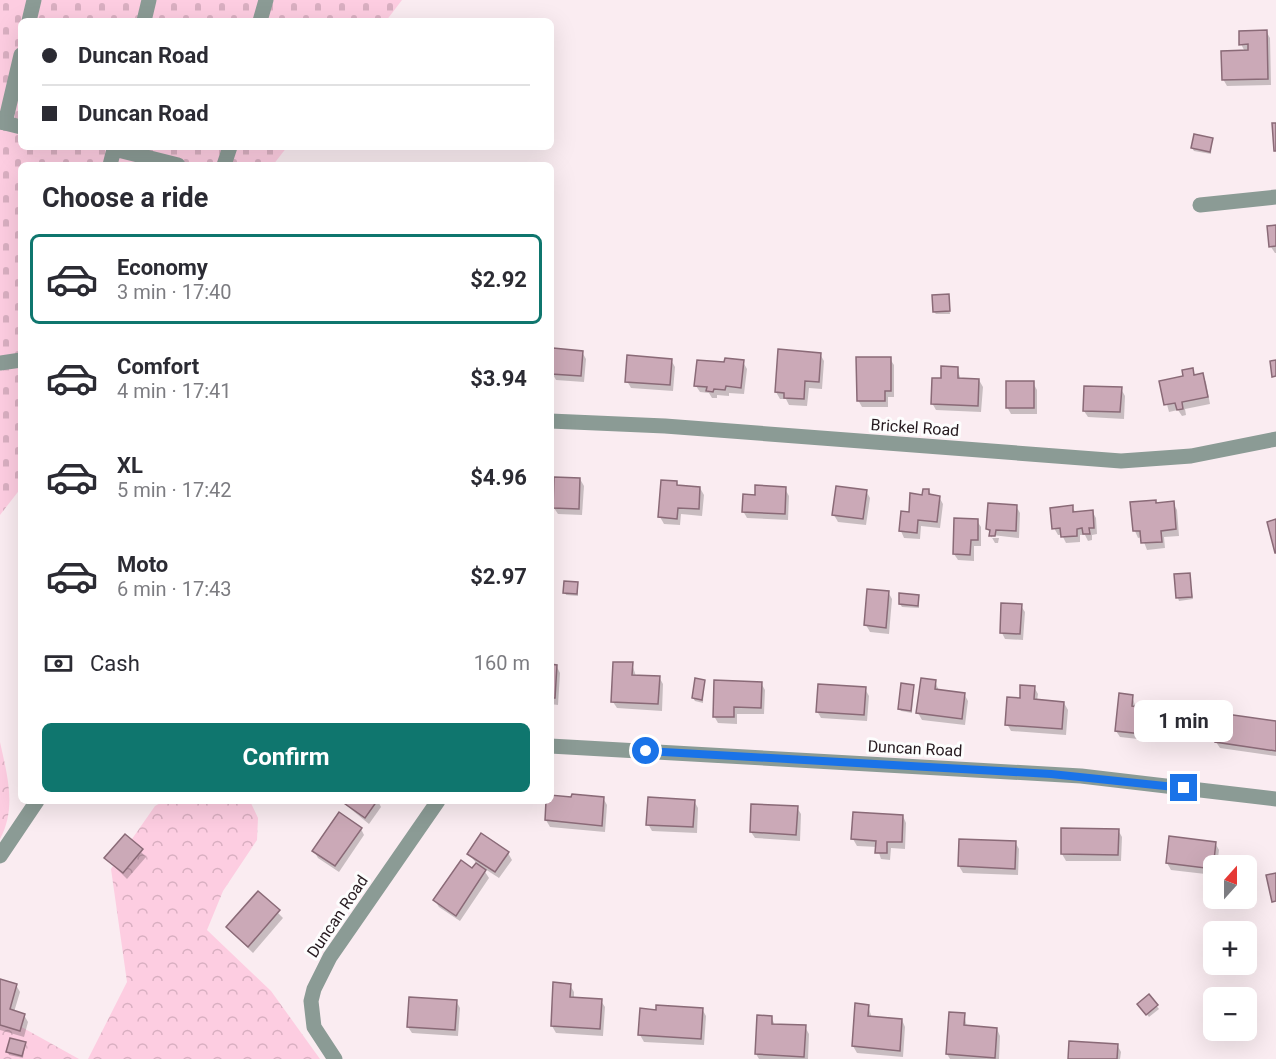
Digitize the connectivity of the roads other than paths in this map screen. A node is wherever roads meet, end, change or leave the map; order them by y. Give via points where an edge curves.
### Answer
1 (34, 0) edge
2 (148, 0) edge
3 (266, 0) edge
4 (30, 18) edge
5 (145, 18) edge
6 (261, 18) edge
7 (18, 66) edge
8 (2, 122) edge
9 (18, 126) edge
10 (120, 150) edge
11 (166, 162) edge
12 (1276, 197) edge
13 (1200, 205) dead end
14 (18, 360) edge
15 (0, 363) edge
16 (554, 422) edge
17 (1276, 439) edge
18 (554, 746) edge
19 (1276, 799) edge
20 (35, 804) edge
21 (436, 804) edge
22 (0, 856) edge
23 (335, 1059) edge

1 - 4 street
2 - 5 street
3 - 6 street
7 - 8 street
8 - 9 street
10 - 11 street
12 - 13 street
14 - 15 street
16 - 17 street, Brickel Road via 665,426 1121,461 1191,456
18 - 19 street, Duncan Road via 1071,776
20 - 22 street
21 - 23 street, Duncan Road via 330,957 314,989 314,1027

